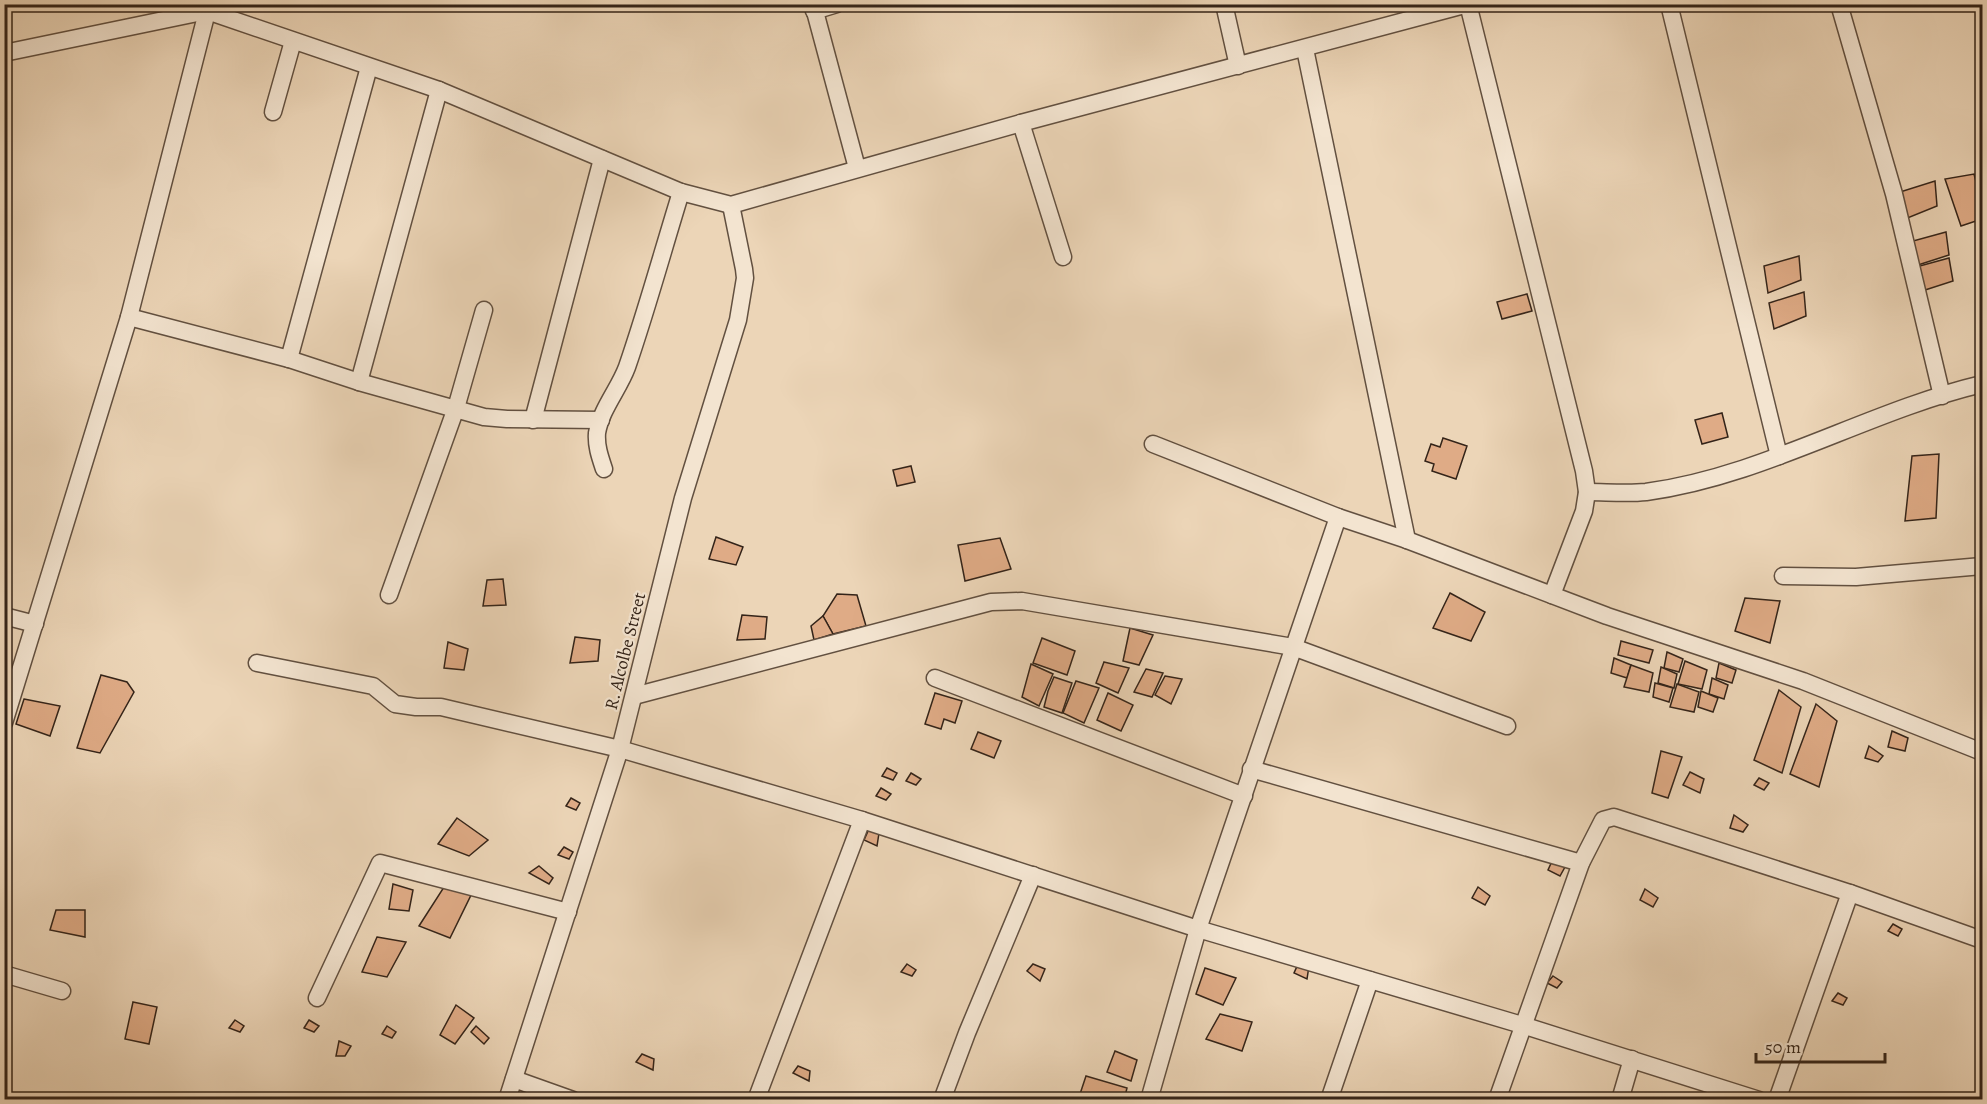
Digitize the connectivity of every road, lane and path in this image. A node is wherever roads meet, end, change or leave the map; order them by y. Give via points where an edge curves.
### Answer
1 (837, 4) edge
2 (1224, 4) edge
3 (1468, 4) edge
4 (1669, 4) edge
5 (1839, 4) edge
6 (208, 8) edge
7 (813, 8) edge
8 (293, 41) junction
9 (1305, 49) junction
10 (4, 53) edge
11 (1238, 66) junction
12 (369, 67) junction
13 (439, 90) junction
14 (273, 112) dead end
15 (1021, 123) junction
16 (602, 159) junction
17 (857, 168) junction
18 (681, 192) junction
19 (731, 205) junction
20 (1063, 257) dead end
21 (484, 310) dead end
22 (129, 317) junction
23 (289, 359) junction
24 (359, 382) junction
25 (1983, 384) edge
26 (1942, 396) junction
27 (456, 408) junction
28 (533, 420) junction
29 (601, 420) junction
30 (1153, 444) dead end
31 (1779, 456) junction
32 (604, 469) dead end
33 (1587, 492) junction
34 (1338, 518) junction
35 (1407, 540) junction
36 (1983, 566) edge
37 (1783, 576) dead end
38 (389, 595) dead end
39 (1552, 595) junction
40 (4, 616) edge
41 (35, 624) junction
42 (1293, 647) junction
43 (257, 663) dead end
44 (935, 678) dead end
45 (634, 696) junction
46 (4, 723) edge
47 (1507, 726) dead end
48 (620, 749) junction
49 (1983, 752) edge
50 (1251, 769) junction
51 (1244, 796) junction
52 (862, 820) junction
53 (1581, 863) junction
54 (1033, 875) junction
55 (1850, 894) junction
56 (568, 912) junction
57 (1198, 929) junction
58 (1983, 940) edge
59 (4, 974) edge
60 (1370, 980) junction
61 (62, 991) dead end
62 (317, 998) dead end
63 (1522, 1025) junction
64 (1632, 1059) junction
65 (513, 1078) junction
66 (507, 1100) edge
67 (573, 1100) edge
68 (756, 1100) edge
69 (942, 1100) edge
70 (1149, 1100) edge
71 (1329, 1100) edge
72 (1497, 1100) edge
73 (1620, 1100) edge
74 (1759, 1100) edge
75 (1777, 1100) edge

1 - 7 street
2 - 11 street
3 - 9 street
3 - 33 street
4 - 31 street
5 - 26 street via 1894,194
6 - 8 street
6 - 10 street
6 - 22 street
7 - 17 street
8 - 12 street
8 - 14 street
9 - 11 street
9 - 35 street
11 - 15 street
12 - 13 street
12 - 23 street
13 - 16 street
13 - 24 street
15 - 17 street
15 - 20 street
16 - 18 street
16 - 28 street
17 - 19 street
18 - 19 street
18 - 29 street via 634,346 621,383
19 - 45 street, R. Alcolbe Street via 745,278 738,320 683,498
21 - 27 street
22 - 23 street
22 - 41 street
23 - 24 street
24 - 27 street
25 - 26 street
26 - 31 street
27 - 28 street via 484,417
27 - 38 street
28 - 29 street
29 - 32 street via 597,434
30 - 34 street
31 - 33 street via 1696,482 1645,492
33 - 39 street via 1584,511
34 - 35 street
34 - 42 street
35 - 39 street
36 - 37 street via 1856,577
39 - 49 street via 1803,681
40 - 41 street
41 - 46 street
42 - 45 street via 1003,601
42 - 47 street
42 - 50 street
43 - 48 street via 373,686 395,704 441,707
44 - 51 street
45 - 48 street, R. Alcolbe Street
48 - 52 street
48 - 56 street, R. Alcolbe Street
50 - 51 street
50 - 53 street
51 - 57 street
52 - 54 street
52 - 68 street
53 - 55 street via 1603,820 1614,817
53 - 63 street
54 - 57 street
54 - 69 street
55 - 58 street
55 - 75 street
56 - 62 street via 380,863
56 - 65 street, R. Alcolbe Street
57 - 60 street
57 - 70 street
59 - 61 street
60 - 63 street
60 - 71 street
63 - 64 street
63 - 72 street
64 - 73 street
64 - 74 street
65 - 66 street, R. Alcolbe Street
65 - 67 street

